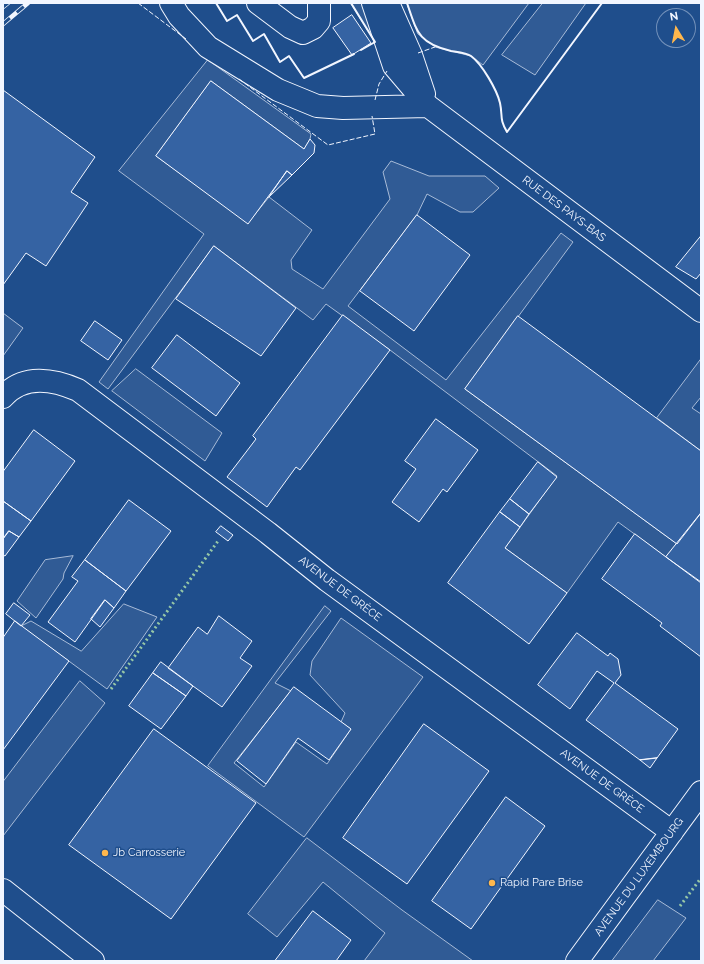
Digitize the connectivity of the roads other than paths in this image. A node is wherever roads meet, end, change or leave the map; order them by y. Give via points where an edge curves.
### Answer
1 (171, 3) edge
2 (258, 3) edge
3 (319, 3) edge
4 (373, 3) edge
5 (388, 3) edge
6 (428, 106) junction
7 (701, 311) edge
8 (3, 397) edge
9 (701, 792) edge
10 (672, 832) junction
11 (3, 890) edge
12 (93, 961) edge
13 (577, 961) edge

1 - 6 street via 179,16 208,47 278,90 317,106
2 - 3 street via 290,27 303,33 319,21
4 - 6 street, RUE DES PAYS-BAS via 394,66
5 - 6 street via 411,55
6 - 7 street, RUE DES PAYS-BAS
8 - 10 street, AVENUE DE GRÈCE via 20,384 31,381 48,381 78,390 327,580
9 - 10 street, AVENUE DU LUXEMBOURG
10 - 13 street, AVENUE DU LUXEMBOURG
11 - 12 street

